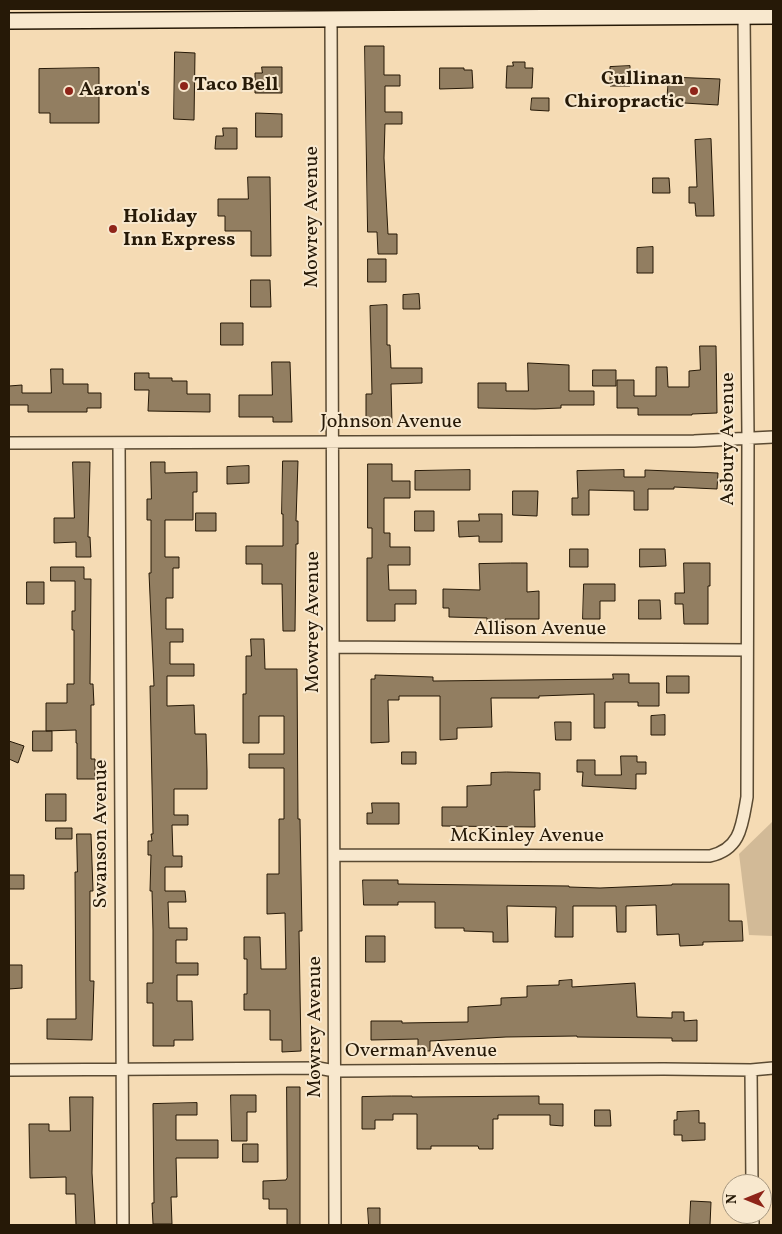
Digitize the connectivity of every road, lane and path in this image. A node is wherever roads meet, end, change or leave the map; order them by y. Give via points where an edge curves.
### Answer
1 (744, 15) junction
2 (773, 16) edge
3 (331, 19) junction
4 (9, 22) edge
5 (748, 437) junction
6 (773, 437) edge
7 (332, 442) junction
8 (9, 443) edge
9 (118, 443) junction
10 (333, 647) junction
11 (747, 650) junction
12 (721, 854) joint
13 (334, 855) junction
14 (773, 1068) edge
15 (122, 1069) junction
16 (9, 1070) edge
17 (751, 1070) junction
18 (335, 1071) junction
19 (752, 1174) edge
20 (123, 1225) edge
21 (335, 1225) edge

1 - 2 main road
1 - 3 main road
1 - 5 street, Asbury Avenue
3 - 4 main road
3 - 7 street, Mowrey Avenue
5 - 6 street, Johnson Avenue
5 - 7 street, Johnson Avenue via 694,441
5 - 11 street, Asbury Avenue
7 - 9 street, Johnson Avenue
7 - 10 street, Mowrey Avenue
8 - 9 street, Johnson Avenue
9 - 15 street, Swanson Avenue
10 - 11 street, Allison Avenue
10 - 13 street, Mowrey Avenue
11 - 12 street, Asbury Avenue via 747,797 736,842
12 - 13 street, McKinley Avenue
13 - 18 street, Mowrey Avenue
14 - 17 street, Overman Avenue
15 - 16 street, Overman Avenue
15 - 18 street, Overman Avenue via 318,1068
15 - 20 street, Swanson Avenue
17 - 18 street, Overman Avenue
17 - 19 street
18 - 21 street, Mowrey Avenue

